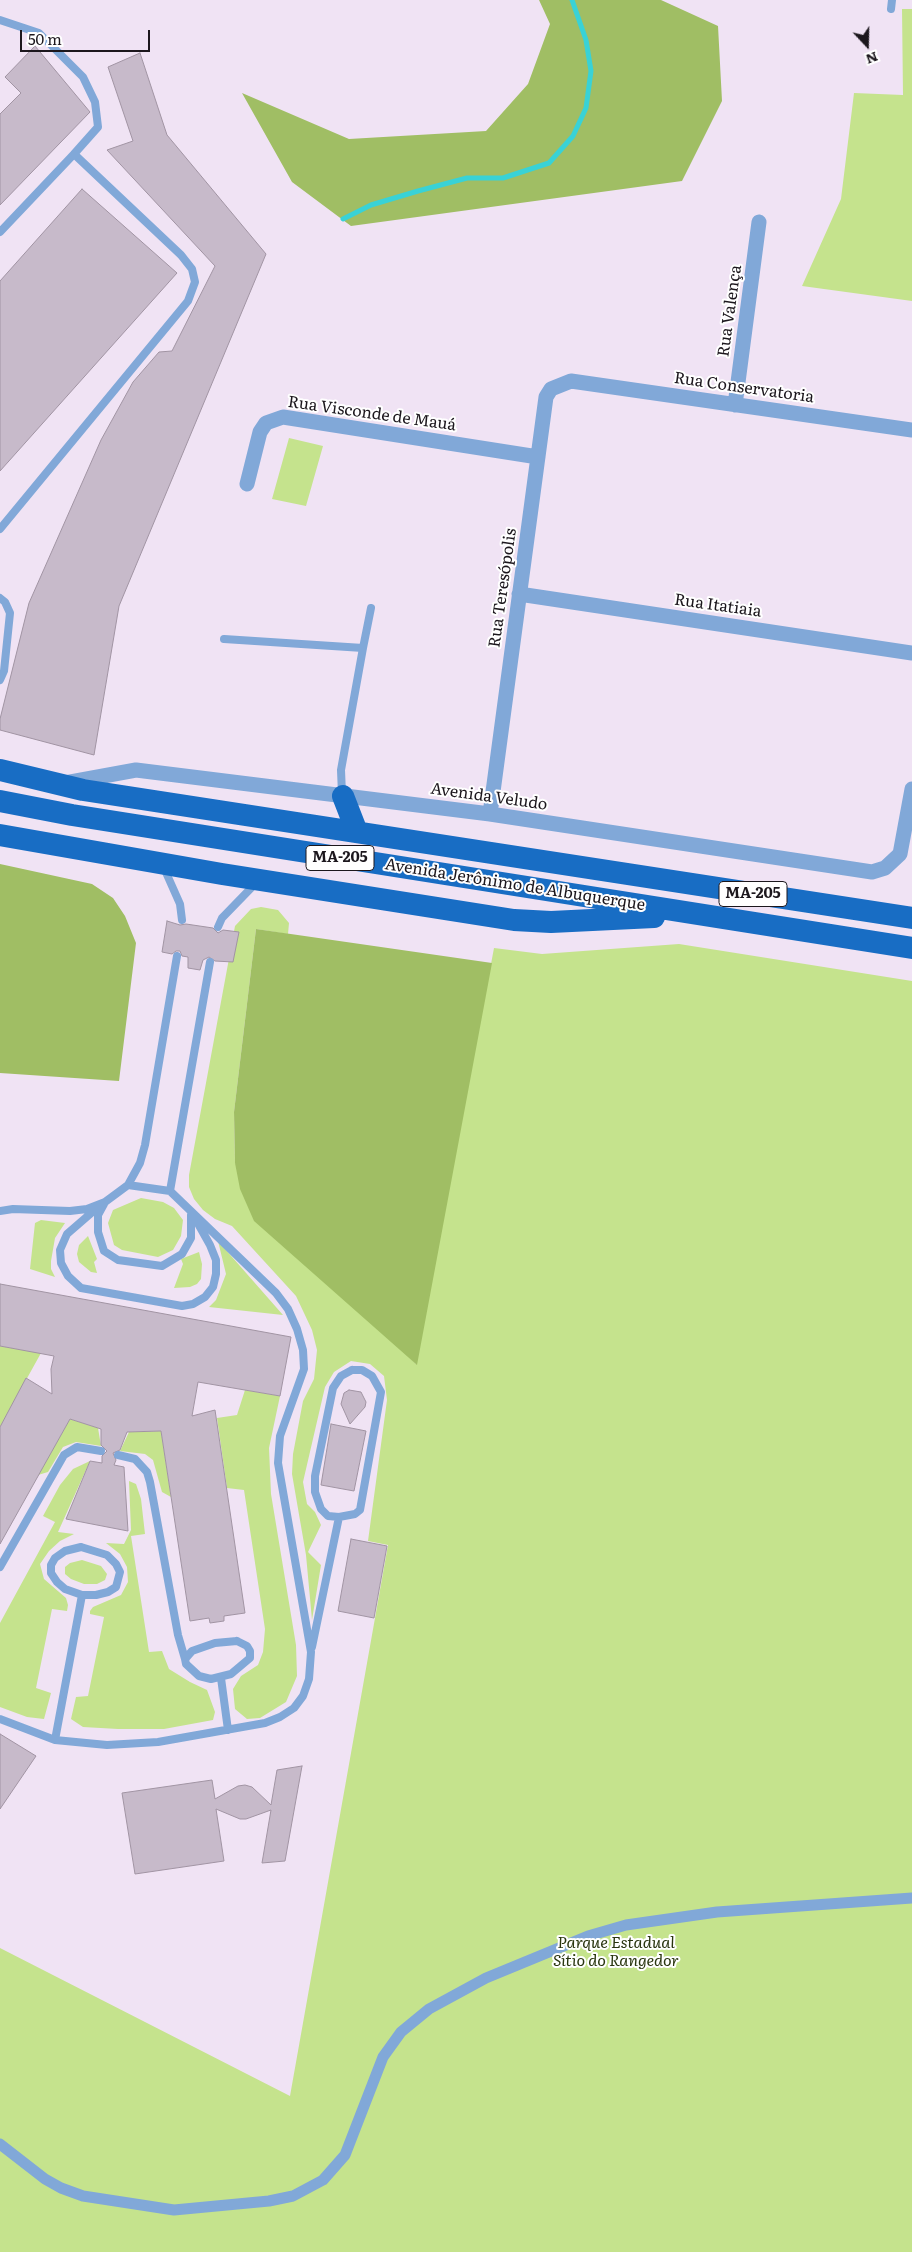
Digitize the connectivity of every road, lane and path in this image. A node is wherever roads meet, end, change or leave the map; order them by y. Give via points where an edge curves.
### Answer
1 (892, 0) edge
2 (891, 10) dead end
3 (0, 20) edge
4 (74, 154) junction
5 (759, 222) dead end
6 (0, 232) edge
7 (571, 381) joint
8 (735, 404) junction
9 (912, 430) edge
10 (538, 457) junction
11 (247, 484) dead end
12 (0, 529) edge
13 (520, 594) junction
14 (0, 598) edge
15 (371, 608) dead end
16 (224, 639) dead end
17 (363, 648) junction
18 (912, 653) edge
19 (0, 680) edge
20 (0, 760) edge
21 (0, 770) edge
22 (58, 785) junction
23 (912, 789) edge
24 (342, 796) junction
25 (0, 801) edge
26 (490, 814) junction
27 (357, 832) junction
28 (0, 835) edge
29 (162, 864) junction
30 (593, 869) junction
31 (260, 880) junction
32 (608, 900) junction
33 (700, 914) junction
34 (912, 918) edge
35 (182, 920) dead end
36 (583, 921) junction
37 (218, 927) dead end
38 (912, 948) edge
39 (177, 956) dead end
40 (210, 962) dead end
41 (128, 1185) junction
42 (170, 1191) junction
43 (105, 1202) junction
44 (0, 1211) edge
45 (190, 1211) junction
46 (101, 1451) dead end
47 (118, 1455) dead end
48 (339, 1517) junction
49 (0, 1567) edge
50 (82, 1595) junction
51 (311, 1652) junction
52 (185, 1658) junction
53 (221, 1678) junction
54 (0, 1719) edge
55 (228, 1730) junction
56 (54, 1740) junction
57 (912, 1898) edge
58 (0, 2144) edge

1 - 2 lane
3 - 4 lane via 39,33 83,76 95,102 98,127
4 - 6 lane
4 - 12 lane via 181,255 192,269 195,282 188,301
5 - 8 street, Rua Valença
7 - 8 street, Rua Conservatoria
7 - 10 street, Rua Teresópolis via 551,389 546,397
8 - 9 street, Rua Conservatoria
10 - 11 street, Rua Visconde de Mauá via 283,417 266,423 260,432
10 - 13 street, Rua Teresópolis
13 - 18 street, Rua Itatiaia
13 - 26 street, Rua Teresópolis
14 - 19 lane via 10,613 4,672
15 - 17 lane
16 - 17 lane
17 - 24 lane via 342,763
20 - 22 main road, Avenida Jerônimo de Albuquerque
21 - 22 main road, Avenida Jerônimo de Albuquerque / MA-205
22 - 24 street, Avenida Veludo via 136,770
22 - 27 main road, Avenida Jerônimo de Albuquerque / MA-205
23 - 26 street, Avenida Veludo via 900,854 890,865 872,872
24 - 26 street, Avenida Veludo
24 - 27 main road
25 - 32 main road, Avenida Jerônimo de Albuquerque / MA-205
27 - 30 main road, Avenida Jerônimo de Albuquerque / MA-205
28 - 29 main road
29 - 31 main road
29 - 35 lane via 180,904
30 - 32 main road via 605,880
30 - 34 main road, Avenida Jerônimo de Albuquerque / MA-205
31 - 36 main road via 514,920
31 - 37 lane via 240,897
32 - 33 main road, Avenida Jerônimo de Albuquerque / MA-205
32 - 36 main road via 599,913
33 - 36 main road
33 - 38 main road, Avenida Jerônimo de Albuquerque / MA-205
39 - 41 lane via 145,1145
40 - 42 lane
41 - 42 lane
41 - 43 lane
42 - 45 lane
43 - 44 lane via 70,1211
43 - 45 lane via 98,1215 98,1232 104,1251 118,1260 162,1266 182,1254 191,1238
43 - 45 lane via 66,1234 60,1250 61,1263 68,1276 82,1288 182,1306 205,1297 213,1287 216,1274 216,1260 210,1245
45 - 51 lane via 276,1293 298,1329 304,1369 280,1436 278,1464
46 - 49 lane via 77,1447 64,1455
47 - 52 lane via 135,1459 147,1472
48 - 48 lane via 360,1510 381,1392 372,1376 362,1370 352,1370 341,1376 333,1388 315,1476 315,1492 321,1509 328,1516
48 - 51 lane
50 - 50 lane via 108,1592 116,1587 120,1572 107,1555 81,1547 65,1551 55,1558 51,1566 57,1582 65,1589
50 - 56 lane
51 - 55 lane via 309,1679 294,1708 265,1723
52 - 53 lane via 189,1669 199,1676 211,1680
52 - 53 lane via 192,1650 215,1643 237,1641 247,1646 250,1658 232,1674
53 - 55 lane
54 - 56 lane
55 - 56 lane via 158,1742 107,1745
57 - 58 street via 716,1912 626,1925 588,1936 486,1978 429,2009 401,2032 384,2057 345,2156 323,2180 293,2196 174,2210 83,2196 45,2179

